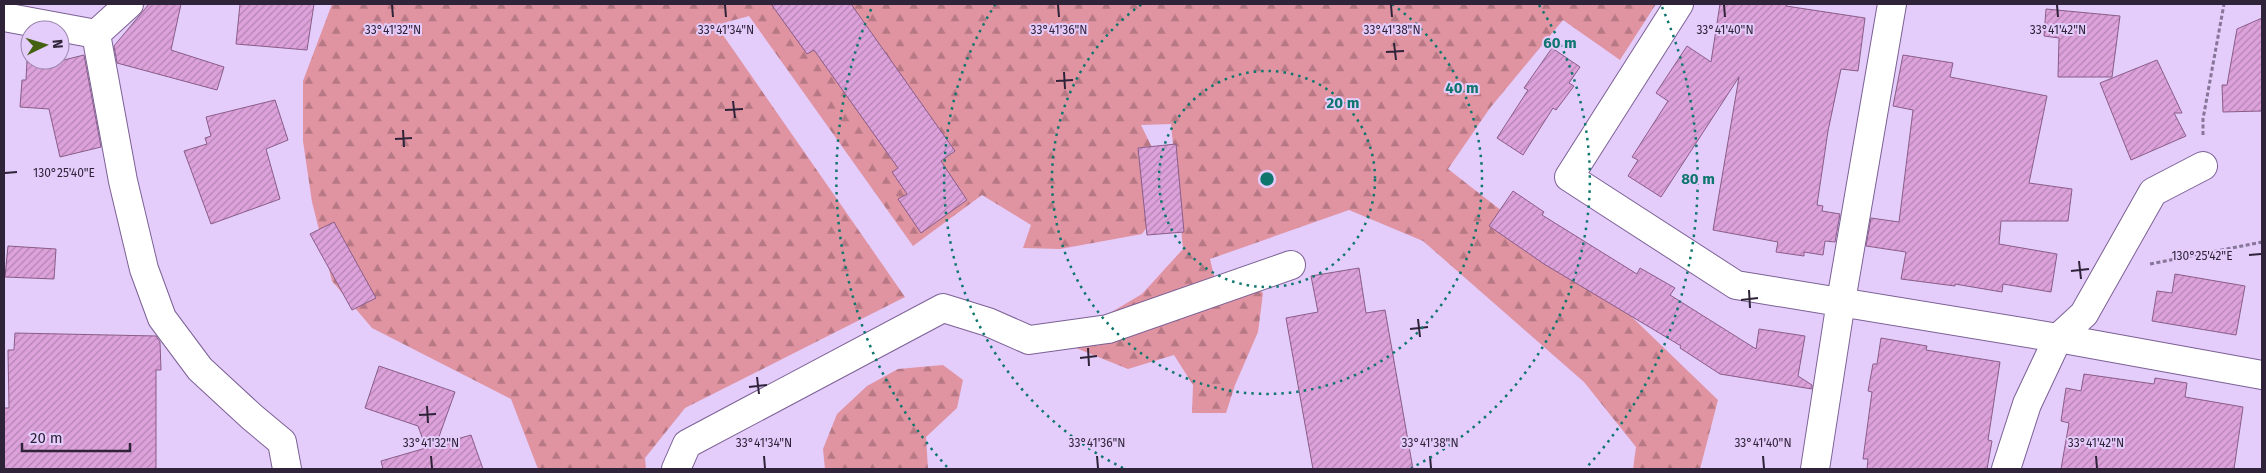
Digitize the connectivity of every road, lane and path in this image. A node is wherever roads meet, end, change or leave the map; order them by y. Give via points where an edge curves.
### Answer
1 (129, 4) edge
2 (1679, 4) edge
3 (1892, 4) edge
4 (2224, 4) edge
5 (4, 17) edge
6 (96, 34) junction
7 (2203, 166) joint
8 (2262, 242) edge
9 (1291, 265) dead end
10 (2109, 270) junction
11 (1840, 301) junction
12 (2058, 338) junction
13 (2262, 375) edge
14 (287, 469) edge
15 (676, 469) edge
16 (1815, 469) edge
17 (2006, 469) edge

1 - 6 street
2 - 11 street via 1569,177 1736,284
3 - 11 street
4 - 7 path via 2203,119
5 - 6 street
6 - 14 street via 123,181 144,269 162,318 200,369 282,442
7 - 10 street via 2153,192
8 - 10 path
9 - 15 street via 1108,330 1029,340 988,322 943,308 687,444
10 - 12 street via 2084,314
11 - 12 street
11 - 16 street
12 - 13 street
12 - 17 street via 2027,404

